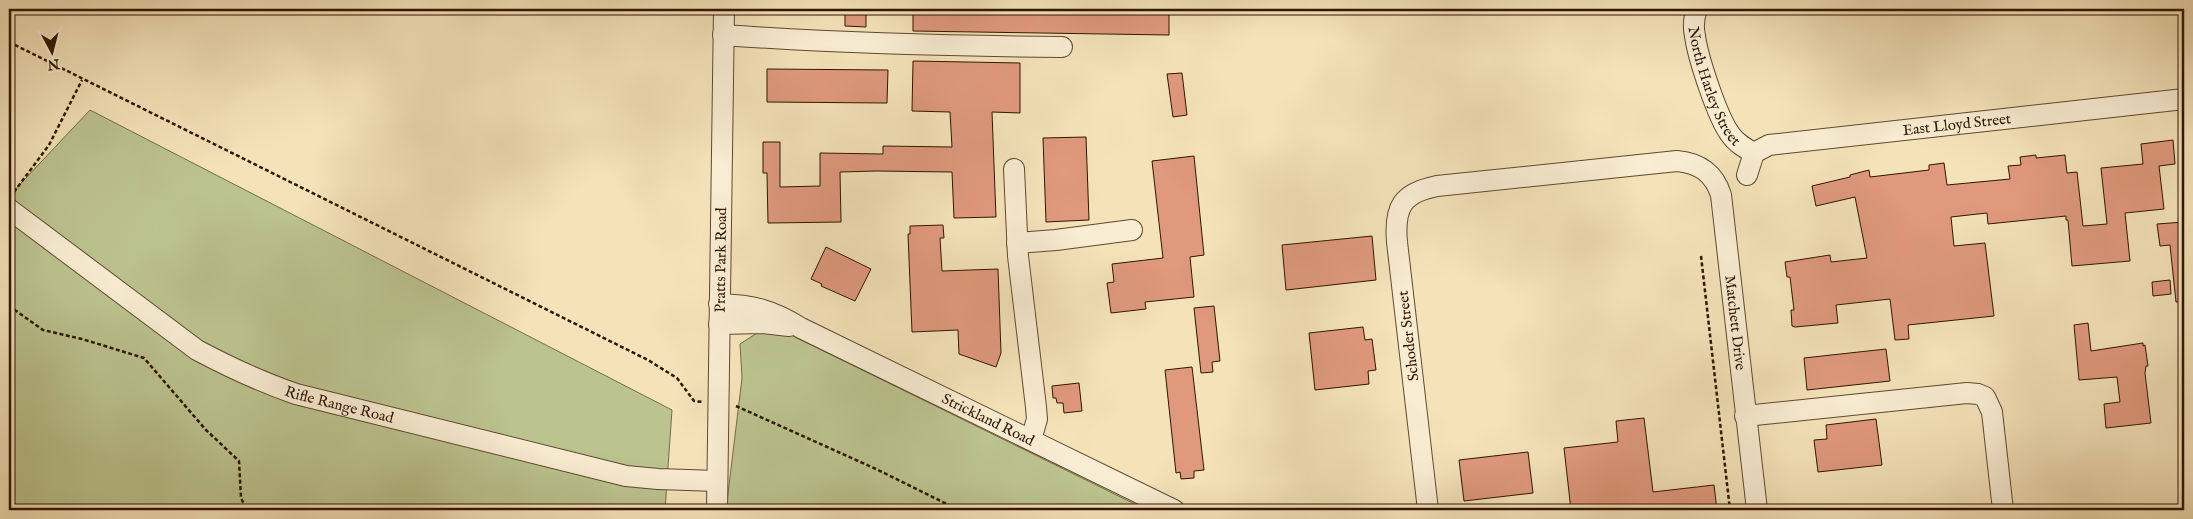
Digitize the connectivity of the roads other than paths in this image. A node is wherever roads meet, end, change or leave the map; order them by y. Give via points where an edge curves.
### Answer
1 (724, 9) edge
2 (1697, 9) edge
3 (723, 35) junction
4 (1062, 47) dead end
5 (2184, 99) edge
6 (1754, 153) junction
7 (1677, 161) joint
8 (1014, 170) dead end
9 (1747, 175) dead end
10 (9, 209) edge
11 (1132, 230) dead end
12 (1017, 243) junction
13 (719, 304) junction
14 (719, 324) junction
15 (801, 328) junction
16 (1745, 416) junction
17 (1031, 440) junction
18 (717, 481) junction
19 (717, 510) edge
20 (1174, 510) edge
21 (1428, 510) edge
22 (1757, 510) edge
23 (2003, 510) edge

1 - 3 street, Pratts Park Road
2 - 6 street, North Harley Street via 1694,34 1698,53 1723,123 1741,146
3 - 4 street via 933,46
3 - 13 street, Pratts Park Road
5 - 6 street, East Lloyd Street via 1769,145
6 - 9 street
7 - 16 street, Matchett Drive via 1702,168 1715,180 1721,195
7 - 21 street, Schoder Street via 1437,186 1407,197 1399,211 1396,232
8 - 12 street
10 - 18 street, Rifle Range Road via 197,350 273,386 626,476
11 - 12 street
12 - 17 street via 1037,419
13 - 14 street, Pratts Park Road
13 - 15 street, Strickland Road via 755,306 780,315
14 - 15 street, Strickland Road via 763,323
14 - 18 street, Pratts Park Road
15 - 17 street, Strickland Road
16 - 22 street, Matchett Drive
16 - 23 street via 1978,394 1985,397 1992,412
17 - 20 street, Strickland Road
18 - 19 street, Pratts Park Road

